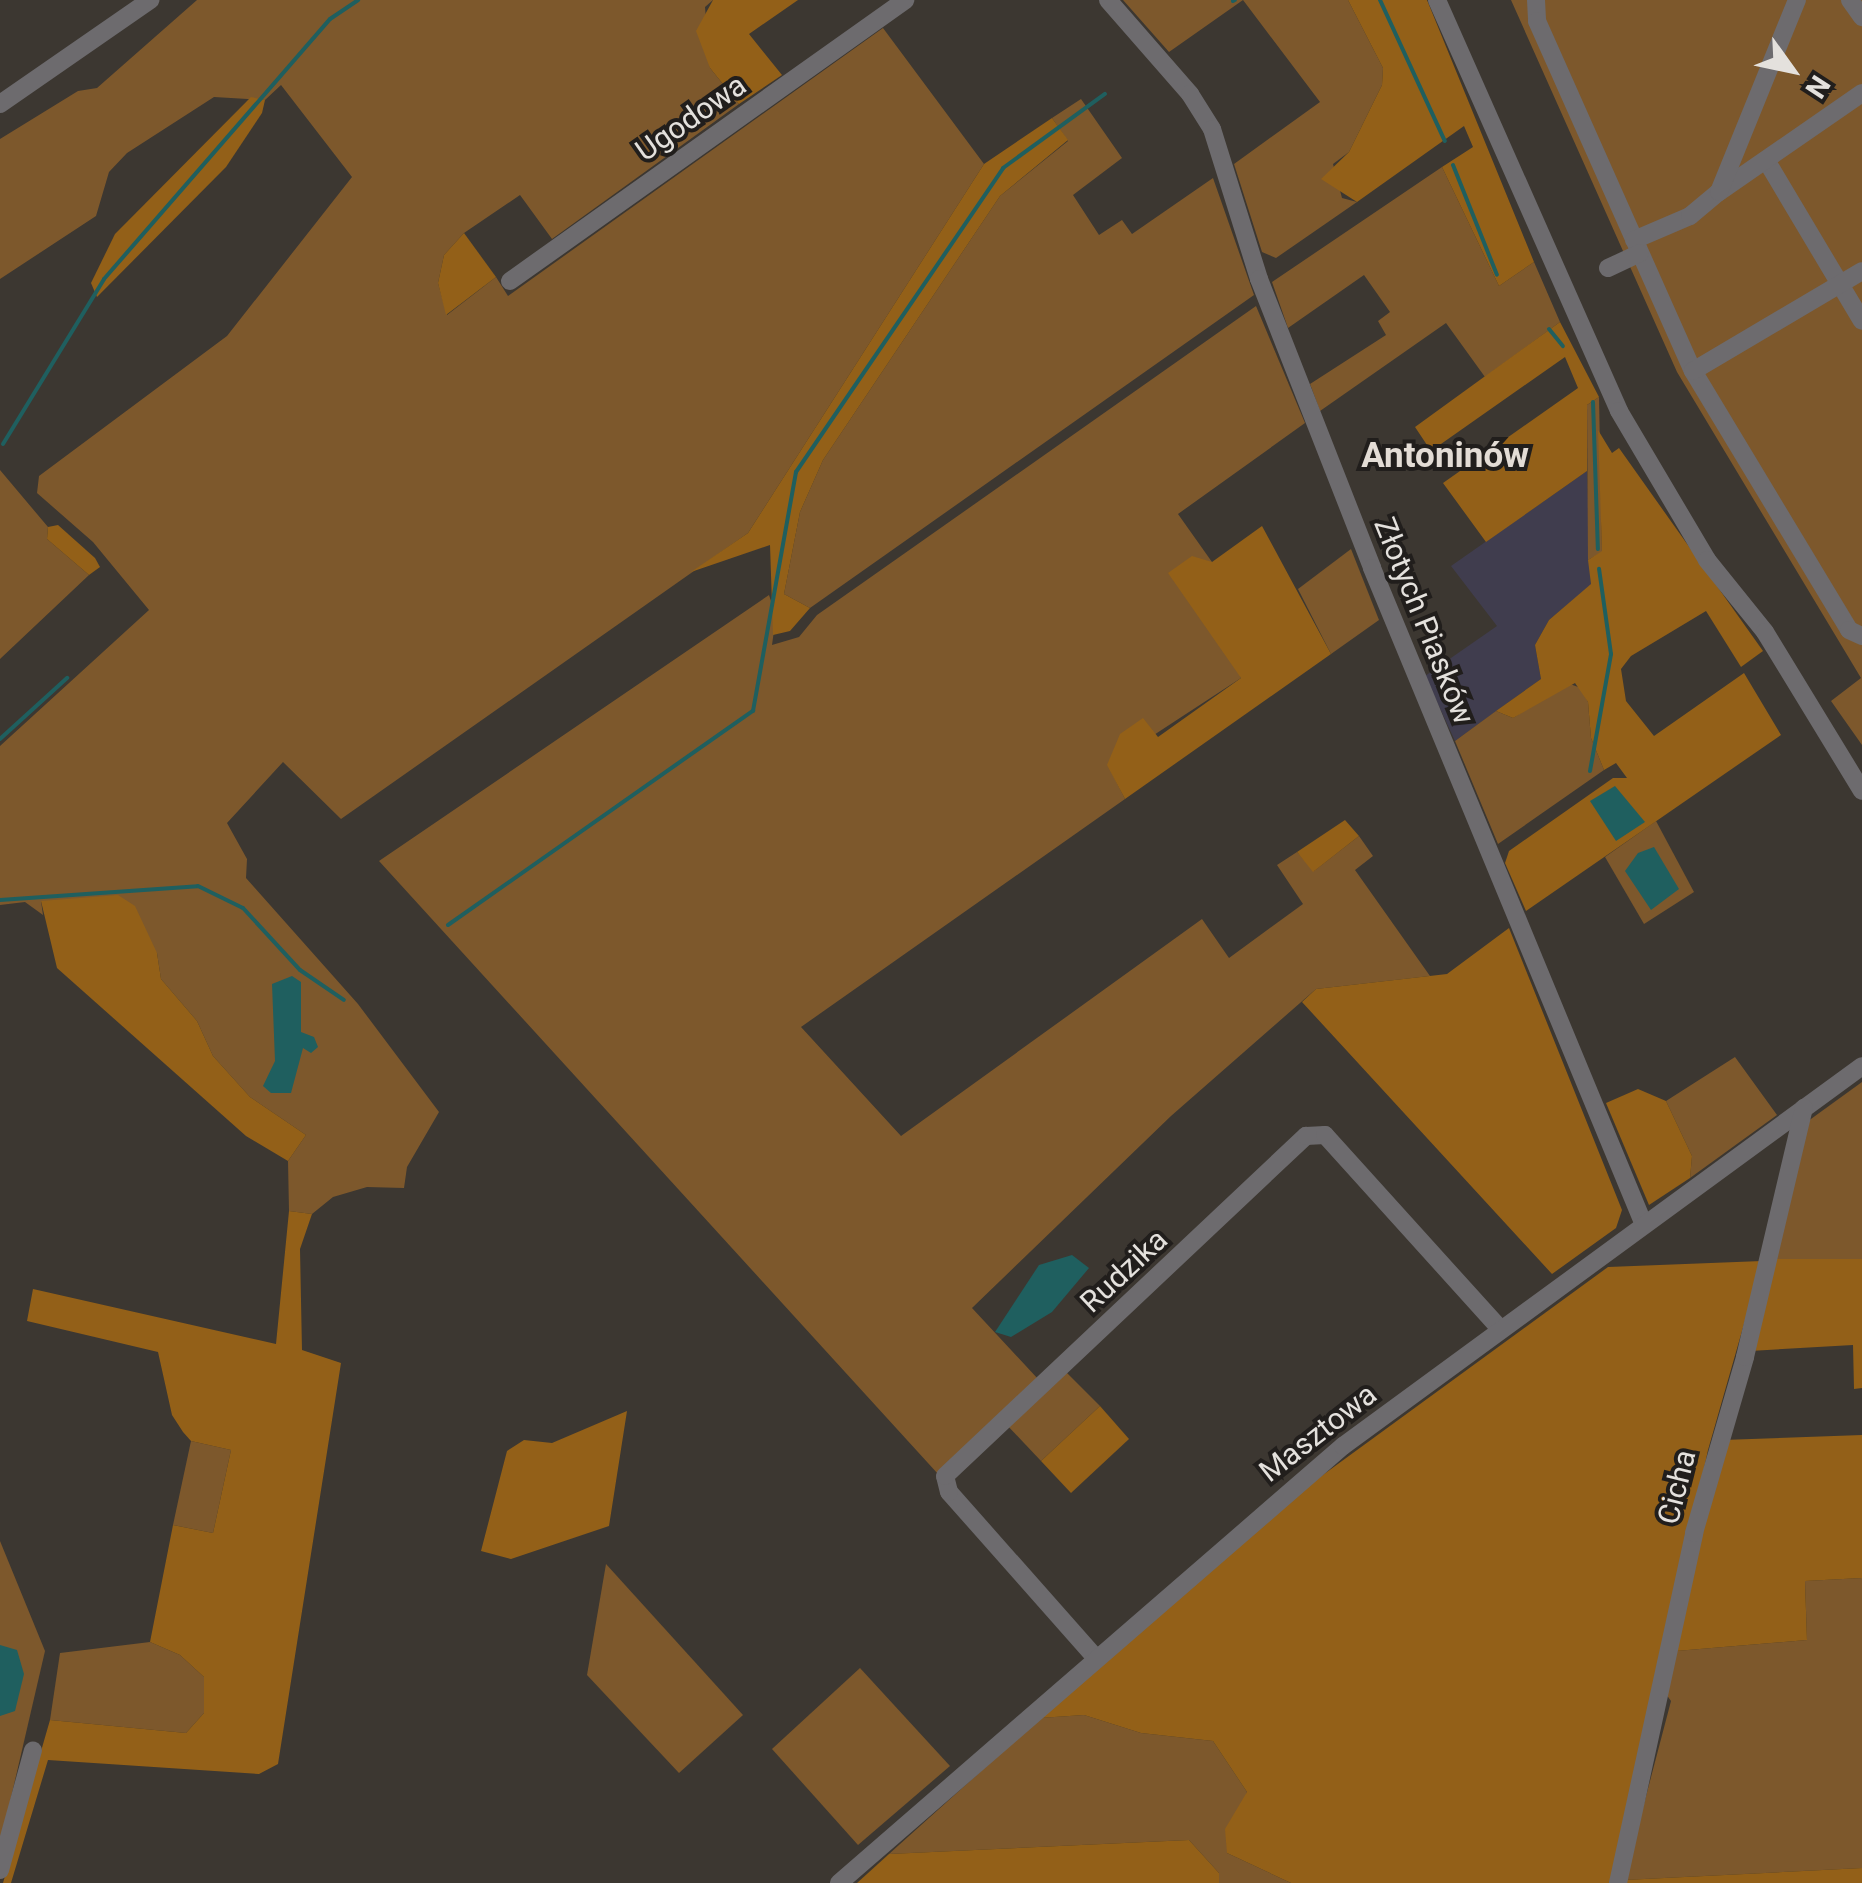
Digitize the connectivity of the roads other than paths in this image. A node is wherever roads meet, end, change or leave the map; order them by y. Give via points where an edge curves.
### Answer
1 (150, 0) edge
2 (905, 0) edge
3 (1108, 0) edge
4 (1437, 0) edge
5 (1536, 0) edge
6 (1797, 0) edge
7 (1850, 0) edge
8 (1862, 17) edge
9 (1862, 93) edge
10 (0, 104) edge
11 (1766, 160) junction
12 (1720, 192) junction
13 (1637, 247) junction
14 (1608, 268) dead end
15 (1862, 271) edge
16 (510, 281) dead end
17 (1841, 286) junction
18 (1862, 321) edge
19 (1693, 371) junction
20 (1862, 636) edge
21 (1862, 791) edge
22 (1862, 1066) edge
23 (1804, 1108) junction
24 (1644, 1225) junction
25 (1500, 1329) junction
26 (1095, 1657) junction
27 (32, 1750) dead end
28 (0, 1870) edge
29 (839, 1883) edge
30 (1618, 1883) edge

1 - 10 street
2 - 16 street, Ugodowa
3 - 24 street, Złotych Piasków via 1212,129 1259,279 1364,550
4 - 21 street via 1619,412 1707,560 1765,632
5 - 13 street via 1537,22
6 - 12 street
7 - 8 street
9 - 11 street
11 - 12 street
11 - 17 street
12 - 13 street
13 - 14 street
13 - 19 street
15 - 17 street
17 - 18 street
17 - 19 street
19 - 20 street via 1849,630
22 - 23 street, Masztowa
23 - 24 street, Masztowa
23 - 30 street, Cicha via 1744,1357 1714,1449
24 - 25 street, Masztowa
25 - 26 street, Masztowa via 1343,1446
25 - 26 street, Rudzika via 1324,1135 1306,1136 946,1476 949,1492
26 - 29 street, Masztowa
27 - 28 street

